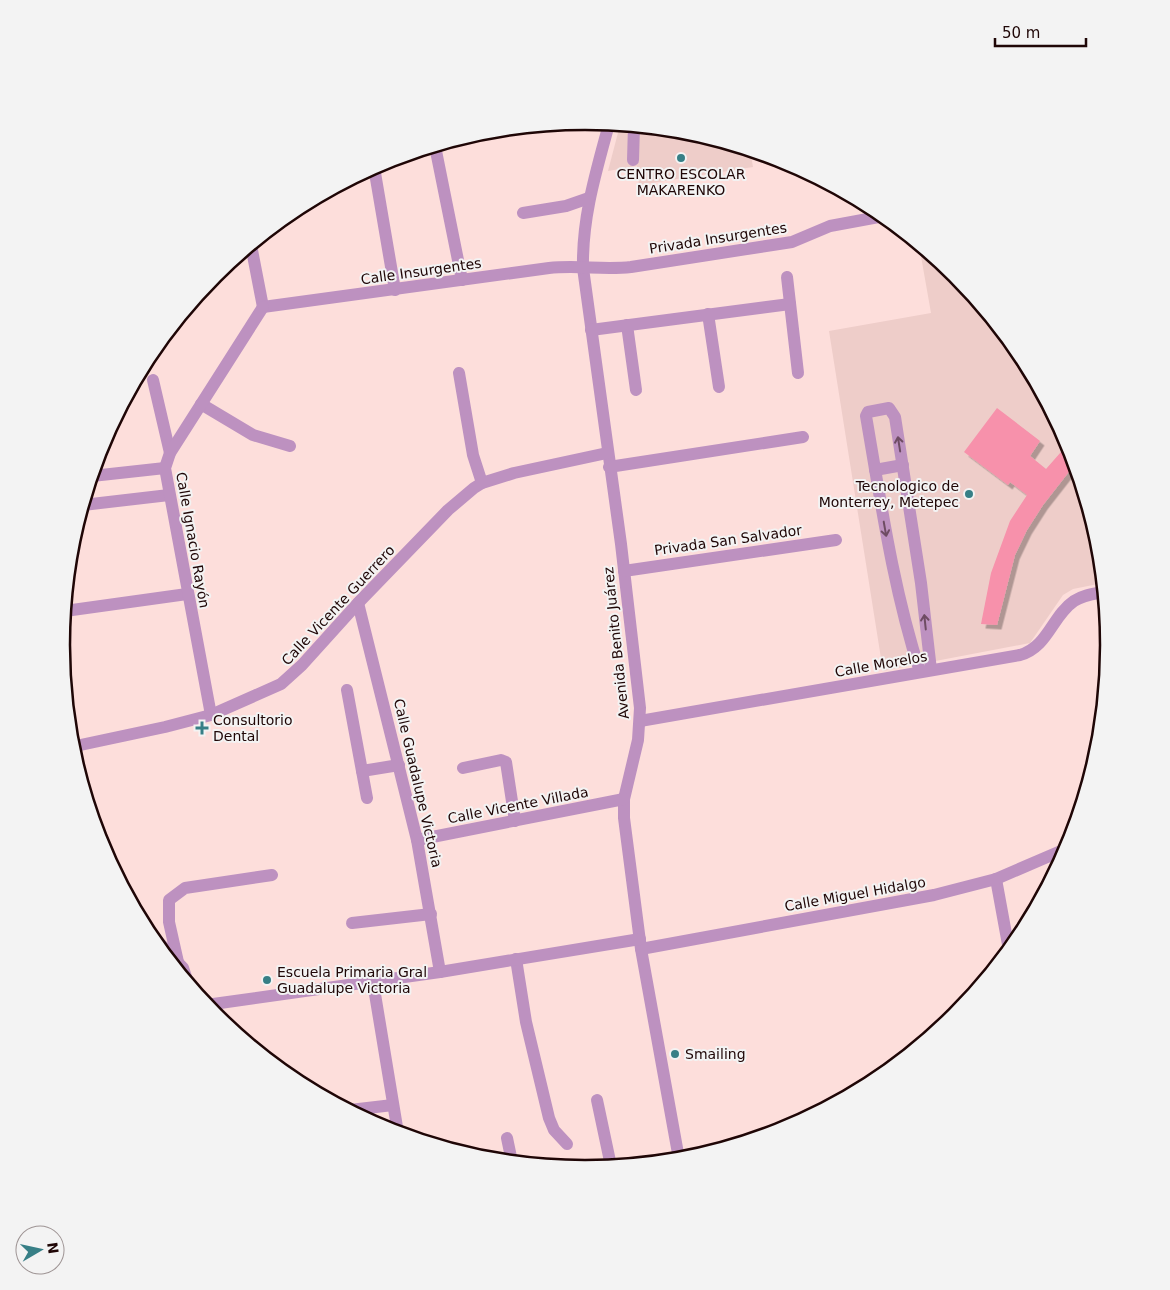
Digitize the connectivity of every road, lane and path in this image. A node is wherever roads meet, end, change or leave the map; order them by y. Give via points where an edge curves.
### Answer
1 (607, 131) edge
2 (634, 132) edge
3 (436, 152) edge
4 (633, 160) dead end
5 (375, 175) edge
6 (589, 198) junction
7 (523, 213) dead end
8 (873, 218) edge
9 (252, 252) edge
10 (583, 268) junction
11 (787, 277) dead end
12 (462, 280) junction
13 (395, 290) junction
14 (790, 304) junction
15 (263, 307) junction
16 (708, 314) junction
17 (627, 325) junction
18 (591, 330) junction
19 (459, 373) dead end
20 (798, 373) dead end
21 (154, 380) dead end
22 (719, 387) dead end
23 (636, 390) dead end
24 (201, 404) junction
25 (803, 437) dead end
26 (290, 446) dead end
27 (170, 453) junction
28 (607, 453) junction
29 (903, 465) junction
30 (609, 467) junction
31 (166, 468) junction
32 (875, 470) junction
33 (98, 475) edge
34 (482, 483) junction
35 (169, 495) junction
36 (90, 504) edge
37 (836, 540) dead end
38 (624, 571) junction
39 (187, 594) junction
40 (1097, 594) edge
41 (358, 603) junction
42 (71, 610) edge
43 (925, 671) junction
44 (347, 690) dead end
45 (210, 714) junction
46 (640, 721) junction
47 (80, 744) edge
48 (399, 765) junction
49 (463, 768) dead end
50 (362, 771) junction
51 (367, 798) dead end
52 (624, 799) junction
53 (515, 821) junction
54 (418, 840) junction
55 (1056, 853) edge
56 (272, 875) dead end
57 (996, 878) junction
58 (431, 914) junction
59 (352, 922) dead end
60 (1007, 940) edge
61 (640, 944) junction
62 (516, 959) junction
63 (178, 962) edge
64 (440, 972) junction
65 (373, 982) junction
66 (216, 1004) edge
67 (597, 1100) dead end
68 (393, 1105) junction
69 (361, 1109) edge
70 (396, 1124) edge
71 (507, 1138) dead end
72 (567, 1144) dead end
73 (677, 1151) edge
74 (510, 1155) edge
75 (610, 1159) edge

1 - 6 street, Avenida Benito Juárez
2 - 4 street
3 - 12 street
5 - 13 street
6 - 7 street via 566,206
6 - 10 street, Avenida Benito Juárez
8 - 10 street, Privada Insurgentes via 830,226 792,242 631,267
9 - 15 street
10 - 12 street, Calle Insurgentes via 550,268
10 - 18 street, Avenida Benito Juárez
11 - 14 street
12 - 13 street, Calle Insurgentes
13 - 15 street, Calle Insurgentes
14 - 16 street
14 - 20 street
15 - 24 street, Calle Ignacio Rayón
16 - 17 street
16 - 22 street
17 - 18 street
17 - 23 street
18 - 28 street, Avenida Benito Juárez
19 - 34 street
21 - 27 street
24 - 26 street via 253,436
24 - 27 street, Calle Ignacio Rayón
25 - 30 street
27 - 31 street, Calle Ignacio Rayón
28 - 30 street, Avenida Benito Juárez
28 - 34 street, Calle Vicente Guerrero
29 - 32 street
29 -> 32 street via 894,413 889,408 874,410 866,416
43 -> 29 street via 921,583
30 - 38 street, Avenida Benito Juárez
31 - 33 street
31 - 35 street, Calle Ignacio Rayón
32 -> 43 street via 895,586
34 - 41 street, Calle Vicente Guerrero via 448,510
35 - 36 street
35 - 39 street, Calle Ignacio Rayón
37 - 38 street, Privada San Salvador
38 - 46 street, Avenida Benito Juárez
39 - 42 street
39 - 45 street, Calle Ignacio Rayón
40 - 43 street, Calle Morelos via 1070,605 1039,645 1026,653
41 - 45 street, Calle Vicente Guerrero via 281,684
41 - 48 street, Calle Guadalupe Victoria
43 - 46 street, Calle Morelos
44 - 50 street
45 - 47 street, Calle Vicente Guerrero
46 - 52 street, Avenida Benito Juárez
48 - 50 street
48 - 54 street, Calle Guadalupe Victoria
49 - 53 street via 501,760 506,762
50 - 51 street
52 - 53 street, Calle Vicente Villada
52 - 61 street, Avenida Benito Juárez
53 - 54 street, Calle Vicente Villada
54 - 58 street, Calle Guadalupe Victoria
55 - 57 street, Calle Miguel Hidalgo
56 - 63 street via 186,888 169,900 169,922
57 - 60 street
57 - 61 street, Calle Miguel Hidalgo via 934,895
58 - 59 street
58 - 64 street, Calle Guadalupe Victoria
61 - 62 street, Calle Miguel Hidalgo
61 - 73 street, Avenida Benito Juárez
62 - 64 street, Calle Miguel Hidalgo
62 - 72 street via 526,1022 549,1118 554,1130
64 - 65 street, Calle Miguel Hidalgo
65 - 66 street, Calle Miguel Hidalgo
65 - 68 street
67 - 75 street
68 - 69 street
68 - 70 street
71 - 74 street

